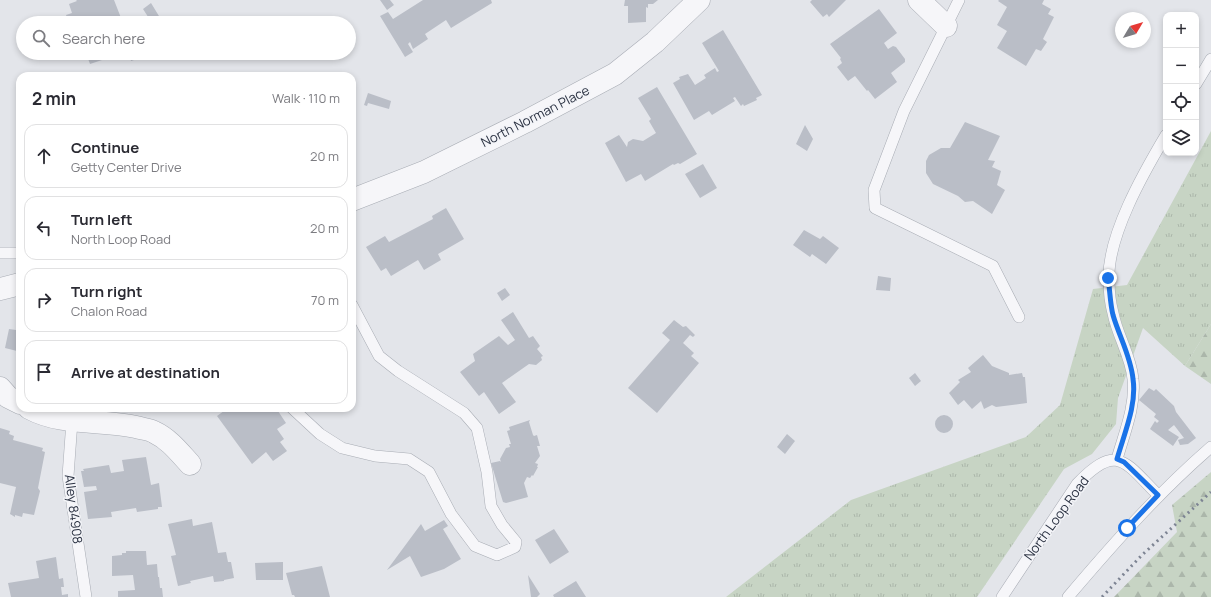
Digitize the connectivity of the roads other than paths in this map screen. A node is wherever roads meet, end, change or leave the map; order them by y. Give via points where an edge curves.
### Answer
1 (699, 0) edge
2 (919, 0) edge
3 (959, 0) edge
4 (946, 26) junction
5 (1211, 59) edge
6 (1199, 79) edge
7 (1163, 141) edge
8 (356, 198) edge
9 (0, 252) edge
10 (16, 253) edge
11 (16, 285) edge
12 (0, 289) edge
13 (356, 312) edge
14 (1020, 317) dead end
15 (0, 388) edge
16 (16, 401) edge
17 (36, 412) edge
18 (296, 412) edge
19 (72, 421) junction
20 (1211, 448) edge
21 (1117, 459) junction
22 (190, 464) dead end
23 (1158, 495) junction
24 (86, 597) edge
25 (1002, 597) edge
26 (1068, 597) edge

1 - 8 street, North Norman Place via 655,42 615,74 424,172
2 - 4 street
3 - 4 lane
4 - 14 lane via 904,111 879,172 874,190 875,208 993,266
5 - 6 lane
7 - 21 lane via 1129,203 1115,240 1108,278 1113,313 1133,379 1133,396
9 - 10 lane
11 - 12 street
13 - 18 lane via 379,356 464,413 477,428 487,472 491,506 516,542 515,547 497,555 475,546 451,514 428,472 409,459 375,456 342,448 320,434
15 - 16 street
17 - 19 street
19 - 22 street via 118,423 153,431 173,444
19 - 24 lane, Alley 84908 via 68,476
20 - 23 lane
21 - 23 lane via 1124,462
21 - 25 lane, North Loop Road via 1102,462 1077,484
23 - 26 lane

